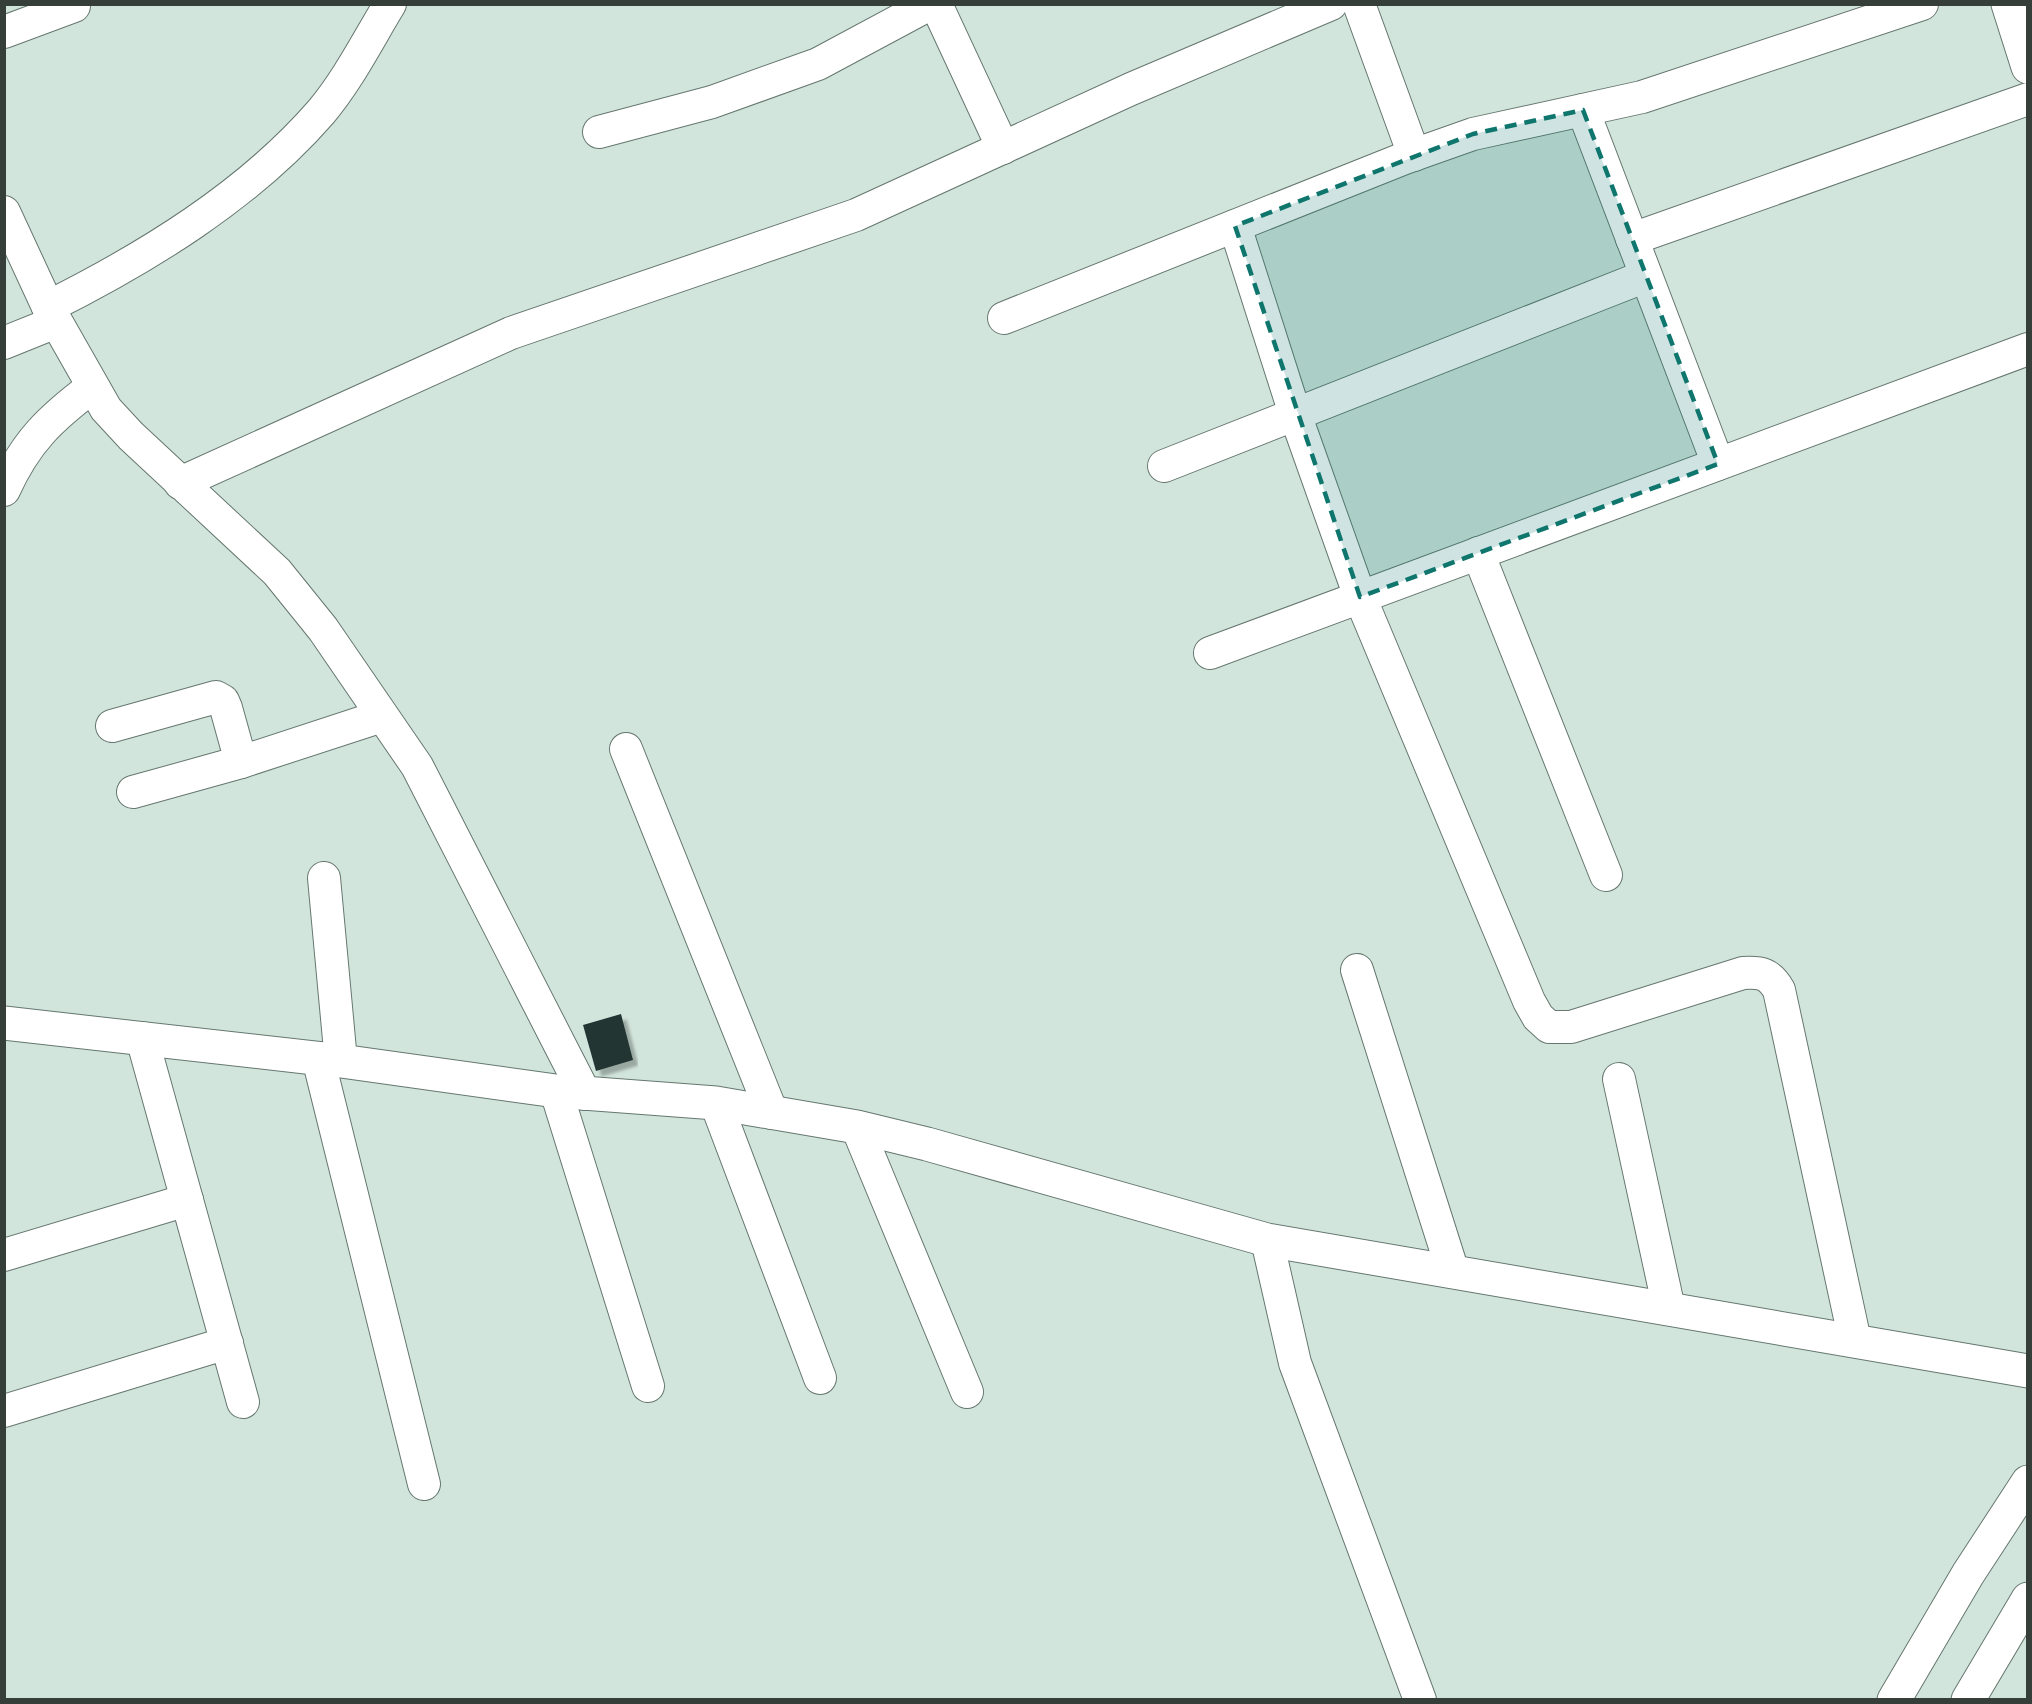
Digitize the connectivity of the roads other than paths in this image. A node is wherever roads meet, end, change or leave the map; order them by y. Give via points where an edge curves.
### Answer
1 (390, 4) edge
2 (930, 4) edge
3 (936, 4) edge
4 (1331, 4) edge
5 (1359, 4) edge
6 (1922, 4) edge
7 (74, 6) edge
8 (2016, 13) edge
9 (4, 32) edge
10 (2028, 67) edge
11 (2028, 99) edge
12 (1583, 110) junction
13 (599, 132) dead end
14 (1003, 148) junction
15 (1414, 155) junction
16 (1235, 226) junction
17 (8, 231) edge
18 (1632, 239) junction
19 (1646, 276) junction
20 (52, 314) junction
21 (1004, 318) dead end
22 (4, 343) edge
23 (2028, 349) edge
24 (92, 387) junction
25 (1295, 414) junction
26 (1718, 464) junction
27 (1164, 466) dead end
28 (180, 483) junction
29 (4, 490) edge
30 (1478, 553) junction
31 (1360, 597) junction
32 (1210, 653) dead end
33 (382, 716) junction
34 (112, 726) dead end
35 (626, 749) dead end
36 (241, 762) junction
37 (133, 792) dead end
38 (1606, 875) dead end
39 (324, 878) dead end
40 (1357, 970) dead end
41 (4, 1023) edge
42 (142, 1038) junction
43 (329, 1059) junction
44 (1619, 1079) dead end
45 (571, 1092) junction
46 (716, 1103) junction
47 (772, 1113) junction
48 (857, 1127) junction
49 (187, 1200) junction
50 (1267, 1240) junction
51 (4, 1255) edge
52 (1454, 1272) junction
53 (1669, 1309) junction
54 (1855, 1341) junction
55 (226, 1343) junction
56 (2028, 1371) edge
57 (820, 1378) dead end
58 (648, 1386) dead end
59 (967, 1392) dead end
60 (243, 1402) dead end
61 (4, 1411) edge
62 (2028, 1482) edge
63 (424, 1484) dead end
64 (2028, 1599) edge
65 (1420, 1700) edge
66 (1894, 1700) edge
67 (1968, 1700) edge

1 - 20 street via 321,112 260,171 152,251
2 - 13 street via 818,64 712,102
3 - 14 street
4 - 14 street
5 - 15 street
6 - 12 street via 1642,97
7 - 9 street
8 - 10 main road
11 - 18 street
12 - 15 street via 1473,134
12 - 18 street
14 - 28 street via 856,215 511,333
15 - 16 street
16 - 21 street
16 - 25 street
17 - 20 street
18 - 19 street
19 - 25 street
19 - 26 street
20 - 22 street
20 - 24 street
23 - 26 street
24 - 28 street via 131,436
24 - 29 street via 58,412 36,435 16,463
25 - 27 street
25 - 31 street
26 - 30 street
28 - 33 street via 277,572 323,629
30 - 31 street
30 - 38 street
31 - 32 street
31 - 54 street via 1499,935 1538,1017 1549,1027 1571,1027 1743,973 1761,972 1772,978 1779,990
33 - 36 street
33 - 45 street via 417,766
34 - 36 street via 216,697 226,708
35 - 47 street
36 - 37 street
39 - 43 street
40 - 52 street
41 - 42 main road
42 - 43 main road
42 - 49 street
43 - 45 main road
43 - 63 street
44 - 53 street
45 - 46 main road
45 - 58 street
46 - 47 main road
46 - 57 street
47 - 48 main road
48 - 50 main road
48 - 59 street
49 - 51 street
49 - 55 street
50 - 52 main road
50 - 65 street via 1295,1363
52 - 53 main road
53 - 54 main road
54 - 56 main road
55 - 60 street
55 - 61 street
62 - 66 main road
64 - 67 main road

